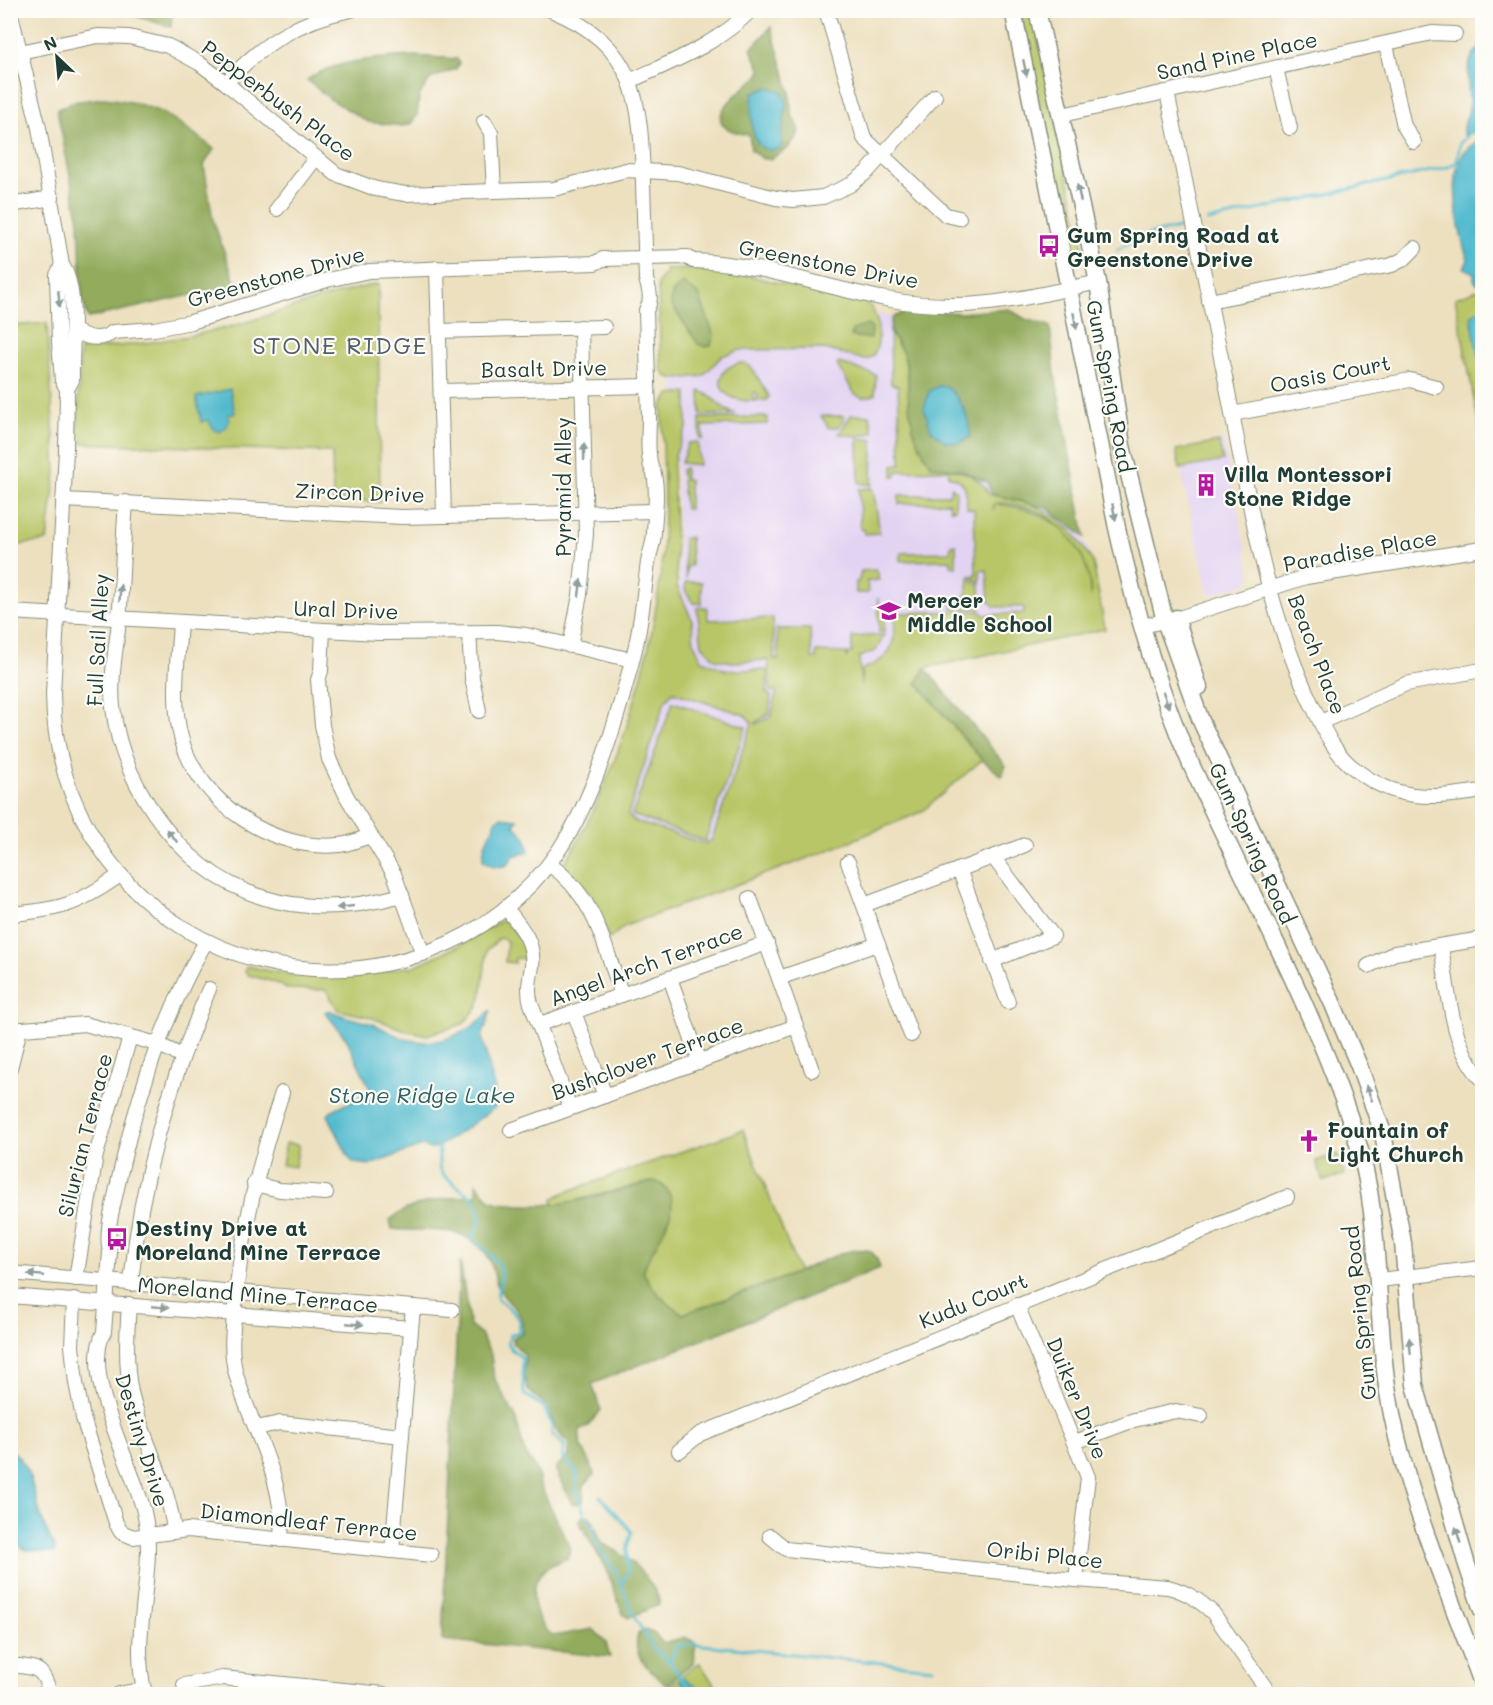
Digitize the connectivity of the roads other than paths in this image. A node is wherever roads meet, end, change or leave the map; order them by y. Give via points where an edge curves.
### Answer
1 (351, 10) edge
2 (551, 10) edge
3 (751, 10) edge
4 (826, 10) edge
5 (1013, 10) edge
6 (1037, 10) edge
7 (10, 11) edge
8 (322, 13) edge
9 (1455, 34) dead end
10 (1386, 45) junction
11 (15, 53) edge
12 (1276, 68) junction
13 (630, 81) junction
14 (226, 83) junction
15 (1167, 92) junction
16 (935, 96) dead end
17 (1062, 115) junction
18 (484, 122) dead end
19 (1290, 128) dead end
20 (1414, 142) dead end
21 (881, 156) junction
22 (315, 159) junction
23 (643, 171) junction
24 (494, 191) junction
25 (52, 198) junction
26 (10, 205) edge
27 (277, 208) dead end
28 (959, 218) dead end
29 (1415, 248) dead end
30 (645, 262) junction
31 (437, 268) junction
32 (1098, 282) junction
33 (1069, 289) junction
34 (1209, 301) junction
35 (581, 327) junction
36 (604, 327) dead end
37 (439, 331) junction
38 (70, 334) junction
39 (648, 386) junction
40 (1436, 387) dead end
41 (583, 388) junction
42 (442, 391) junction
43 (1232, 414) junction
44 (63, 500) junction
45 (126, 502) junction
46 (586, 511) junction
47 (650, 511) junction
48 (444, 516) junction
49 (1482, 549) edge
50 (1271, 588) junction
51 (10, 612) edge
52 (56, 615) junction
53 (119, 619) junction
54 (1171, 620) junction
55 (180, 622) junction
56 (1142, 626) junction
57 (322, 630) junction
58 (469, 633) junction
59 (570, 646) junction
60 (632, 660) junction
61 (1482, 670) edge
62 (479, 711) dead end
63 (1321, 722) junction
64 (1482, 791) edge
65 (370, 836) junction
66 (1025, 844) dead end
67 (993, 857) junction
68 (848, 862) dead end
69 (549, 864) junction
70 (959, 869) junction
71 (120, 875) junction
72 (402, 895) junction
73 (750, 898) dead end
74 (864, 905) junction
75 (506, 908) junction
76 (10, 914) edge
77 (1482, 939) edge
78 (206, 941) junction
79 (766, 943) junction
80 (878, 944) junction
81 (1441, 947) junction
82 (423, 954) junction
83 (992, 961) junction
84 (1368, 966) dead end
85 (670, 978) junction
86 (779, 978) junction
87 (209, 989) dead end
88 (622, 995) junction
89 (1008, 1002) dead end
90 (574, 1012) junction
91 (540, 1024) junction
92 (796, 1026) junction
93 (15, 1030) edge
94 (911, 1035) dead end
95 (130, 1037) junction
96 (157, 1044) junction
97 (182, 1056) junction
98 (700, 1062) junction
99 (10, 1068) edge
100 (812, 1070) dead end
101 (1482, 1079) edge
102 (282, 1093) dead end
103 (605, 1096) junction
104 (570, 1108) junction
105 (511, 1130) dead end
106 (254, 1184) junction
107 (326, 1193) dead end
108 (1287, 1197) dead end
109 (1482, 1268) edge
110 (10, 1273) edge
111 (1405, 1278) junction
112 (76, 1279) junction
113 (1379, 1280) junction
114 (104, 1282) junction
115 (131, 1284) junction
116 (236, 1292) junction
117 (10, 1296) edge
118 (74, 1300) junction
119 (102, 1303) junction
120 (129, 1304) junction
121 (1017, 1305) junction
122 (413, 1307) junction
123 (452, 1310) dead end
124 (235, 1313) junction
125 (411, 1328) junction
126 (1201, 1416) dead end
127 (256, 1428) junction
128 (402, 1436) junction
129 (1075, 1442) junction
130 (679, 1451) dead end
131 (174, 1530) junction
132 (147, 1535) junction
133 (770, 1536) dead end
134 (281, 1540) junction
135 (392, 1551) junction
136 (431, 1555) dead end
137 (1076, 1580) junction
138 (1482, 1611) edge
139 (10, 1665) edge
140 (1482, 1683) edge
141 (184, 1684) dead end
142 (317, 1691) edge
143 (145, 1692) edge
144 (50, 1695) edge
145 (119, 1695) edge
146 (384, 1695) edge
147 (1270, 1695) edge

1 - 8 street
2 - 13 street via 595,35 618,60
3 - 13 street via 703,47
4 - 21 street via 859,129 867,144
5 -> 33 main road, Gum Spring Road
6 - 17 main road, Gum Spring Road
7 - 11 street
8 - 14 street via 257,51
9 - 10 street, Sand Pine Place via 1438,32
10 - 12 street, Sand Pine Place
10 - 20 street via 1404,126
11 - 14 street, Pepperbush Place via 81,38 129,37 168,46
11 - 25 street
12 - 15 street, Sand Pine Place
12 - 19 street
13 - 23 street via 640,111
14 - 22 street, Pepperbush Place
15 - 17 street, Sand Pine Place
15 - 34 street, Beach Place
16 - 21 street, Pepperbush Place
32 -> 17 main road, Gum Spring Road
18 - 24 street via 491,133
21 - 23 street, Pepperbush Place via 850,185 808,200 776,198 678,173
21 - 28 street via 946,215
22 - 24 street, Pepperbush Place via 356,182 405,194
22 - 27 street
23 - 24 street, Pepperbush Place via 615,172 554,189
23 - 30 street
25 - 26 street
25 - 38 street via 62,265 57,275
29 - 34 street via 1392,265
30 - 31 street, Greenstone Drive via 603,259 595,263
30 - 33 street, Greenstone Drive via 687,257 887,299 944,305 999,303
30 - 39 street via 646,282 641,289 646,310
31 - 37 street
31 - 38 street, Greenstone Drive via 354,273 196,321 154,329 87,329
32 - 33 street, Greenstone Drive
32 - 54 main road, Gum Spring Road via 1122,446
33 -> 56 main road, Gum Spring Road via 1120,539
34 - 43 street, Beach Place
35 - 36 street, Basalt Drive
35 - 37 street, Basalt Drive
35 - 41 street, Pyramid Alley
37 - 42 street
38 - 44 street via 72,380 67,389
39 - 41 street, Basalt Drive
39 - 47 street via 650,465 645,474
40 - 43 street, Oasis Court via 1410,380
41 - 42 street, Basalt Drive
46 -> 41 street, Pyramid Alley
42 - 48 street
43 - 50 street, Beach Place
44 - 45 street, Zircon Drive
44 - 52 street
45 - 48 street, Zircon Drive
53 -> 45 street, Full Sail Alley
46 - 47 street, Zircon Drive
46 - 48 street, Zircon Drive
59 -> 46 street, Pyramid Alley via 580,595
47 - 60 street via 645,550 649,557
49 - 50 street, Paradise Place via 1306,578
50 - 54 street, Paradise Place
50 - 63 street, Beach Place via 1296,667
51 - 52 street, Ural Drive
52 - 53 street, Ural Drive
52 - 71 street via 53,708 61,762 84,821
53 - 55 street, Ural Drive
72 -> 53 street, Full Sail Alley via 342,908 281,903 218,877 187,854 143,797 120,744 113,706
54 - 56 street, Paradise Place
111 -> 54 main road, Gum Spring Road via 1397,1201 1373,1102 1332,1002 1178,664
55 - 57 street, Ural Drive
55 - 65 street via 176,708 182,742 210,788 248,823 272,836 317,846 340,845
56 -> 113 main road, Gum Spring Road via 1189,760 1298,991 1346,1106 1365,1175
57 - 58 street, Ural Drive
57 - 65 street via 318,680 329,759
58 - 59 street, Ural Drive via 526,635
58 - 62 street
59 - 60 street, Ural Drive
60 - 69 street via 584,805
61 - 63 street via 1392,689
63 - 64 street, Beach Place via 1350,765 1375,783 1432,798
65 - 72 street
66 - 67 street
67 - 70 street
67 - 83 street via 1053,936
68 - 74 street
69 - 75 street
69 - 88 street via 568,878 590,907
70 - 74 street
70 - 83 street
71 - 76 street via 81,901 51,911
71 - 78 street via 157,909
72 - 82 street
73 - 79 street
74 - 80 street
75 - 82 street via 474,930
75 - 91 street via 531,946 528,992
77 - 81 street
78 - 82 street via 272,965 316,970 369,967
78 - 96 street, Destiny Drive
79 - 85 street, Angel Arch Terrace
79 - 86 street
80 - 86 street
80 - 94 street
81 - 84 street via 1395,953
81 - 101 street via 1460,1044
83 - 89 street
85 - 88 street, Angel Arch Terrace
85 - 98 street
86 - 92 street
87 - 97 street
88 - 90 street, Angel Arch Terrace
90 - 91 street, Angel Arch Terrace
90 - 103 street
91 - 104 street
92 - 98 street, Bushclover Terrace
92 - 100 street
93 - 95 street via 85,1024
93 - 99 street
95 - 96 street
95 - 112 street, Silurian Terrace via 96,1155
96 - 97 street
96 - 114 street, Destiny Drive via 123,1160
97 - 115 street via 156,1136 140,1203
98 - 103 street, Bushclover Terrace
102 - 106 street
103 - 104 street, Bushclover Terrace
104 - 105 street, Bushclover Terrace
106 - 107 street via 280,1191
106 - 116 street
108 - 121 street, Kudu Court
109 - 111 street
112 -> 110 street, Moreland Mine Terrace
111 - 113 street
138 -> 111 main road, Gum Spring Road via 1417,1396
112 - 114 street, Moreland Mine Terrace
113 - 140 main road, Gum Spring Road via 1383,1357 1400,1454
114 - 115 street, Moreland Mine Terrace
114 - 119 street, Destiny Drive
115 - 116 street, Moreland Mine Terrace
116 - 122 street, Moreland Mine Terrace
116 - 124 street
117 - 118 street, Moreland Mine Terrace
118 - 119 street, Moreland Mine Terrace
118 - 132 street via 72,1353 83,1418 118,1528 129,1537
119 - 120 street, Moreland Mine Terrace
119 - 132 street, Destiny Drive via 95,1332 100,1340 99,1365 107,1407 143,1508
120 -> 124 street, Moreland Mine Terrace
120 - 131 street via 126,1348 132,1394 168,1500
121 - 129 street, Duiker Drive
121 - 130 street, Kudu Court via 700,1434
122 - 123 street, Moreland Mine Terrace
122 - 125 street
124 -> 125 street, Moreland Mine Terrace
124 - 127 street via 234,1361
125 - 128 street
126 - 129 street via 1176,1411 1134,1420
127 - 128 street via 280,1423
127 - 134 street via 280,1497
128 - 135 street
129 - 137 street, Duiker Drive via 1088,1477
131 - 132 street, Diamondleaf Terrace
131 - 134 street, Diamondleaf Terrace
132 - 143 street, Destiny Drive via 140,1628
133 - 137 street, Oribi Place via 786,1549
134 - 135 street, Diamondleaf Terrace
135 - 136 street, Diamondleaf Terrace
137 - 147 street, Oribi Place via 1168,1587 1192,1596 1213,1613
139 - 144 street via 36,1668 44,1674
141 - 142 street via 223,1677
142 - 146 street
143 - 145 street

